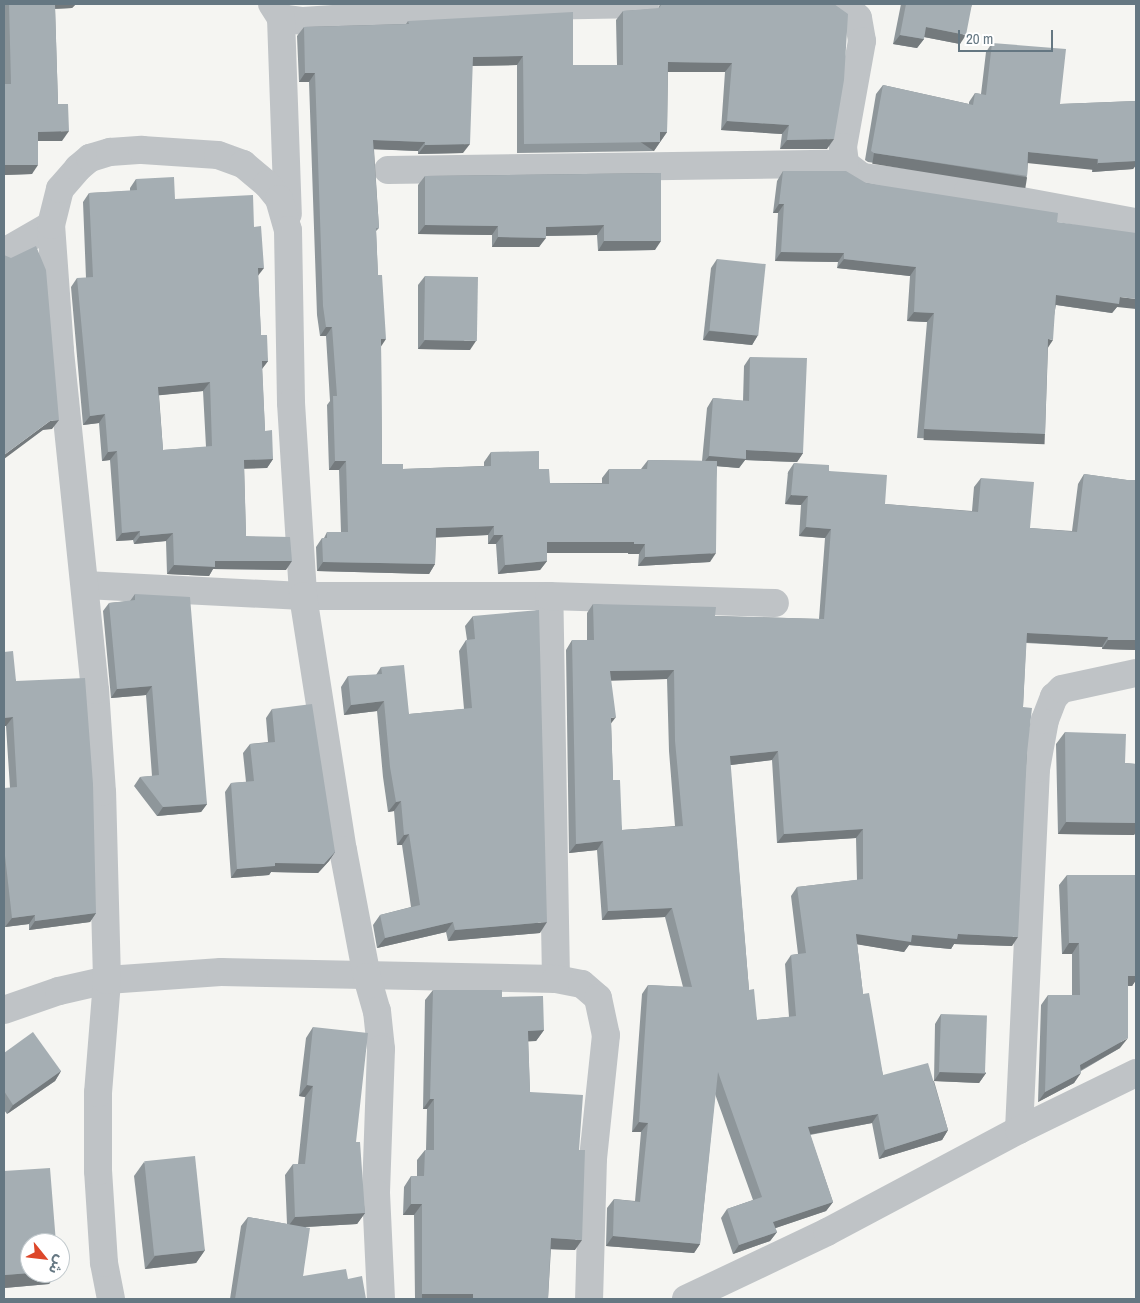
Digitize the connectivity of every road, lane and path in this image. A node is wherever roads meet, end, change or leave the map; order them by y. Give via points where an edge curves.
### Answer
1 (646, 4) edge
2 (838, 4) edge
3 (276, 11) edge
4 (845, 164) junction
5 (388, 170) dead end
6 (1136, 222) edge
7 (51, 225) junction
8 (288, 230) junction
9 (4, 252) edge
10 (85, 585) junction
11 (303, 596) junction
12 (549, 596) junction
13 (775, 603) dead end
14 (1136, 673) edge
15 (367, 977) junction
16 (556, 979) junction
17 (107, 980) junction
18 (4, 1010) edge
19 (1136, 1073) edge
20 (1019, 1130) junction
21 (111, 1299) edge
22 (381, 1299) edge
23 (589, 1299) edge
24 (686, 1299) edge

1 - 3 street via 531,6 347,20
2 - 4 street via 845,5 858,18 862,41 842,148
3 - 8 street
4 - 5 street
4 - 6 street via 862,177 968,191
7 - 8 street via 60,189 90,158 110,152 142,150 218,155 243,164 279,199
7 - 9 street
7 - 10 street via 60,350
8 - 11 street via 291,403
10 - 11 street
10 - 17 street via 102,792
11 - 12 street
11 - 15 street
12 - 13 street
12 - 16 street
14 - 20 street via 1062,689 1054,697 1045,720 1036,769
15 - 16 street
15 - 17 street via 221,972
15 - 22 street via 377,1011 382,1049 376,1193
16 - 23 street via 582,984 598,998 604,1015 606,1035 593,1158
17 - 18 street via 59,991
17 - 21 street via 98,1093 98,1171 104,1263
19 - 20 street
20 - 24 street via 827,1232

